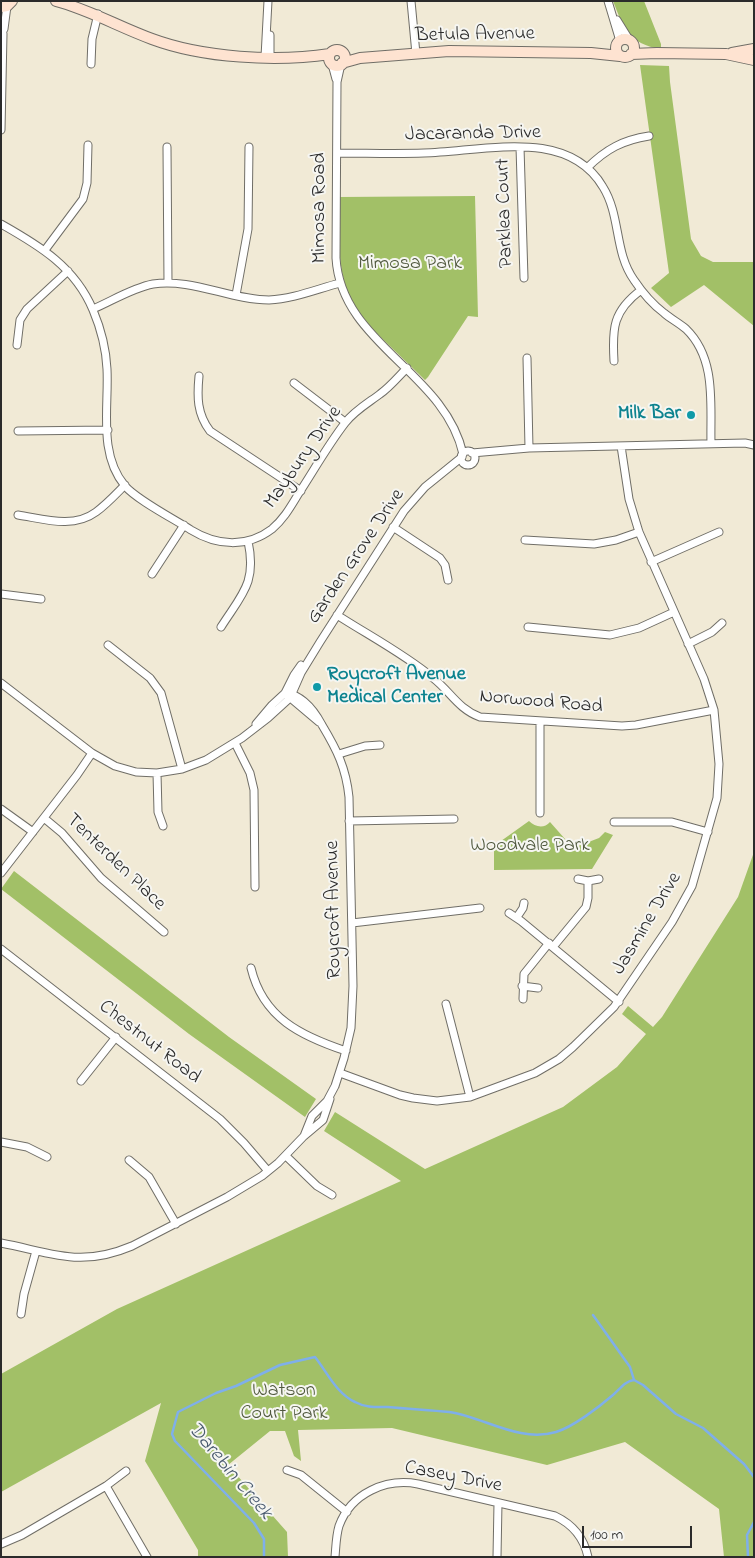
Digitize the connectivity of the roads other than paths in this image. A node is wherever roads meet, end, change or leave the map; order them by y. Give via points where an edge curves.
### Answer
1 (56, 1) edge
2 (268, 1) edge
3 (411, 1) edge
4 (608, 1) edge
5 (10, 4) edge
6 (98, 14) junction
7 (1, 23) edge
8 (3, 34) junction
9 (624, 45) junction
10 (754, 48) edge
11 (657, 53) junction
12 (416, 54) junction
13 (726, 54) junction
14 (268, 57) junction
15 (336, 60) junction
16 (754, 60) edge
17 (91, 64) dead end
18 (1, 130) edge
19 (649, 136) dead end
20 (88, 145) dead end
21 (167, 147) dead end
22 (249, 147) dead end
23 (520, 147) junction
24 (336, 153) junction
25 (587, 168) junction
26 (1, 224) edge
27 (46, 250) junction
28 (68, 271) junction
29 (524, 278) dead end
30 (168, 283) junction
31 (340, 283) junction
32 (641, 290) junction
33 (236, 295) junction
34 (93, 309) junction
35 (17, 345) dead end
36 (527, 358) dead end
37 (614, 361) dead end
38 (407, 368) junction
39 (199, 376) dead end
40 (294, 384) dead end
41 (345, 422) junction
42 (108, 430) junction
43 (18, 431) dead end
44 (754, 441) edge
45 (711, 444) junction
46 (745, 444) junction
47 (754, 445) edge
48 (624, 446) junction
49 (529, 448) junction
50 (492, 452) junction
51 (467, 454) junction
52 (474, 461) junction
53 (466, 464) junction
54 (445, 472) junction
55 (125, 485) junction
56 (301, 491) junction
57 (18, 514) dead end
58 (184, 525) junction
59 (393, 527) junction
60 (639, 532) junction
61 (720, 532) dead end
62 (525, 540) dead end
63 (248, 541) junction
64 (652, 562) junction
65 (152, 574) dead end
66 (448, 580) dead end
67 (1, 594) edge
68 (41, 599) dead end
69 (674, 612) junction
70 (337, 615) junction
71 (722, 623) dead end
72 (221, 627) dead end
73 (528, 627) dead end
74 (688, 644) junction
75 (108, 645) dead end
76 (1, 683) edge
77 (289, 695) junction
78 (714, 710) junction
79 (540, 721) junction
80 (235, 743) junction
81 (380, 745) dead end
82 (94, 754) junction
83 (339, 754) junction
84 (182, 769) junction
85 (157, 773) junction
86 (1, 809) edge
87 (540, 813) dead end
88 (44, 818) junction
89 (454, 818) dead end
90 (349, 820) junction
91 (614, 822) dead end
92 (163, 826) dead end
93 (33, 832) junction
94 (708, 832) junction
95 (1, 873) edge
96 (578, 879) dead end
97 (598, 879) dead end
98 (588, 881) junction
99 (255, 887) dead end
100 (524, 903) dead end
101 (480, 908) dead end
102 (509, 913) dead end
103 (516, 917) junction
104 (352, 923) junction
105 (164, 932) dead end
106 (551, 945) junction
107 (1, 949) edge
108 (251, 968) dead end
109 (522, 986) junction
110 (538, 988) dead end
111 (523, 999) dead end
112 (619, 1002) junction
113 (446, 1004) dead end
114 (116, 1037) junction
115 (346, 1051) junction
116 (340, 1073) junction
117 (81, 1081) dead end
118 (330, 1095) junction
119 (470, 1097) junction
120 (304, 1136) junction
121 (1, 1142) edge
122 (286, 1156) junction
123 (47, 1157) dead end
124 (129, 1160) dead end
125 (268, 1171) junction
126 (332, 1195) dead end
127 (176, 1224) junction
128 (1, 1243) edge
129 (36, 1252) junction
130 (21, 1314) dead end
131 (288, 1470) dead end
132 (126, 1471) dead end
133 (106, 1486) junction
134 (498, 1503) junction
135 (347, 1512) junction
136 (1, 1544) edge
137 (147, 1557) edge
138 (335, 1557) edge
139 (497, 1557) edge
140 (588, 1557) edge

1 - 6 street, Betula Avenue
2 - 14 street
3 - 12 street
4 - 9 street
5 - 8 street
6 - 14 street, Betula Avenue via 152,39 176,46 216,54
6 - 17 street
7 - 8 street
8 - 18 street
9 - 11 street
9 - 11 street via 634,48 631,54
9 - 12 street, Betula Avenue via 591,53
10 - 13 street
11 - 13 street
12 - 15 street, Betula Avenue
13 - 16 street
14 - 15 street, Betula Avenue
15 - 24 street, Mimosa Road
19 - 25 street via 613,146
20 - 27 street via 87,183 83,199
21 - 30 street
22 - 33 street via 248,229
23 - 24 street, Jacaranda Drive via 424,153
23 - 25 street, Jacaranda Drive via 556,151
23 - 29 street, Parklea Court
24 - 31 street, Mimosa Road via 336,258
25 - 32 street, Jacaranda Drive via 610,199 622,256
26 - 27 street, Maybury Drive
27 - 28 street, Maybury Drive
28 - 34 street, Maybury Drive
28 - 35 street via 27,309 20,320
30 - 33 street
30 - 34 street via 146,286
31 - 33 street via 276,299
31 - 38 street, Mimosa Road via 356,316
32 - 37 street via 618,314 613,332
32 - 45 street, Jacaranda Drive via 686,329 704,356 710,384
34 - 42 street, Maybury Drive via 106,358
36 - 49 street
38 - 41 street, Maybury Drive
38 - 51 street, Mimosa Road via 437,402
39 - 56 street via 198,406 210,431
40 - 41 street
41 - 56 street, Maybury Drive
42 - 43 street
42 - 55 street, Maybury Drive via 112,464
44 - 46 street
45 - 46 street
45 - 48 street
46 - 47 street
48 - 49 street
48 - 60 street, Jasmine Drive via 629,499
49 - 50 street
50 - 51 street
50 - 52 street
51 - 52 street, Mimosa Road via 475,457
51 - 53 street via 463,462
51 - 54 street, Garden Grove Drive
52 - 53 street, Garden Grove Drive
53 - 54 street, Garden Grove Drive
54 - 59 street, Garden Grove Drive via 418,493
55 - 57 street via 97,511 77,520 55,521
55 - 58 street, Maybury Drive
56 - 63 street, Maybury Drive via 281,521 264,535
58 - 63 street, Maybury Drive via 211,540 228,543
58 - 65 street
59 - 66 street via 440,558
59 - 70 street, Garden Grove Drive
60 - 62 street via 594,544
60 - 64 street, Jasmine Drive
61 - 64 street
63 - 72 street via 252,563 250,578
64 - 69 street, Jasmine Drive
67 - 68 street
69 - 73 street via 639,628 610,635
69 - 74 street, Jasmine Drive
70 - 77 street, Garden Grove Drive
70 - 79 street, Norwood Road via 433,677 458,705 473,714
71 - 74 street
74 - 78 street, Jasmine Drive
75 - 84 street via 150,678 161,693
76 - 82 street, Garden Grove Drive
77 - 80 street, Garden Grove Drive via 268,718
77 - 83 street, Roycroft Avenue via 323,726
78 - 79 street, Norwood Road via 629,726
78 - 94 street, Jasmine Drive via 719,775
79 - 87 street
80 - 84 street, Garden Grove Drive
80 - 99 street via 250,773 254,790
81 - 83 street
82 - 85 street, Garden Grove Drive via 126,769
82 - 88 street
83 - 90 street, Roycroft Avenue via 348,786
84 - 85 street, Garden Grove Drive
85 - 92 street via 158,812
86 - 93 street
88 - 93 street
88 - 105 street, Tenterden Place via 62,833 101,878
89 - 90 street
90 - 104 street, Roycroft Avenue
91 - 94 street via 672,822
93 - 95 street
94 - 112 street, Jasmine Drive via 686,897
96 - 98 street
97 - 98 street
98 - 106 street via 586,907
100 - 103 street
101 - 104 street
102 - 103 street
103 - 106 street
104 - 115 street, Roycroft Avenue via 353,1003
106 - 109 street via 524,974
106 - 112 street
107 - 114 street, Chestnut Road
108 - 115 street via 258,990 278,1016 314,1040
109 - 110 street
109 - 111 street
112 - 119 street, Jasmine Drive via 573,1047 547,1066 514,1082
113 - 119 street
114 - 117 street
114 - 125 street, Chestnut Road via 220,1119
115 - 116 street, Roycroft Avenue
116 - 118 street, Roycroft Avenue
116 - 119 street, Jasmine Drive via 412,1098 437,1102
118 - 120 street, Roycroft Avenue via 312,1116
118 - 120 street, Roycroft Avenue via 323,1120
120 - 122 street, Roycroft Avenue
121 - 123 street via 27,1147
122 - 125 street, Roycroft Avenue
122 - 126 street via 317,1186
124 - 127 street via 149,1177
125 - 127 street, Roycroft Avenue via 249,1185
127 - 129 street, Roycroft Avenue via 132,1246 103,1255 72,1258
128 - 129 street, Roycroft Avenue
129 - 130 street
131 - 135 street via 301,1475
132 - 133 street
133 - 136 street
133 - 137 street
134 - 135 street, Casey Drive via 402,1482 371,1489
134 - 139 street
134 - 140 street, Casey Drive via 561,1519 577,1533
135 - 138 street, Casey Drive via 337,1534

